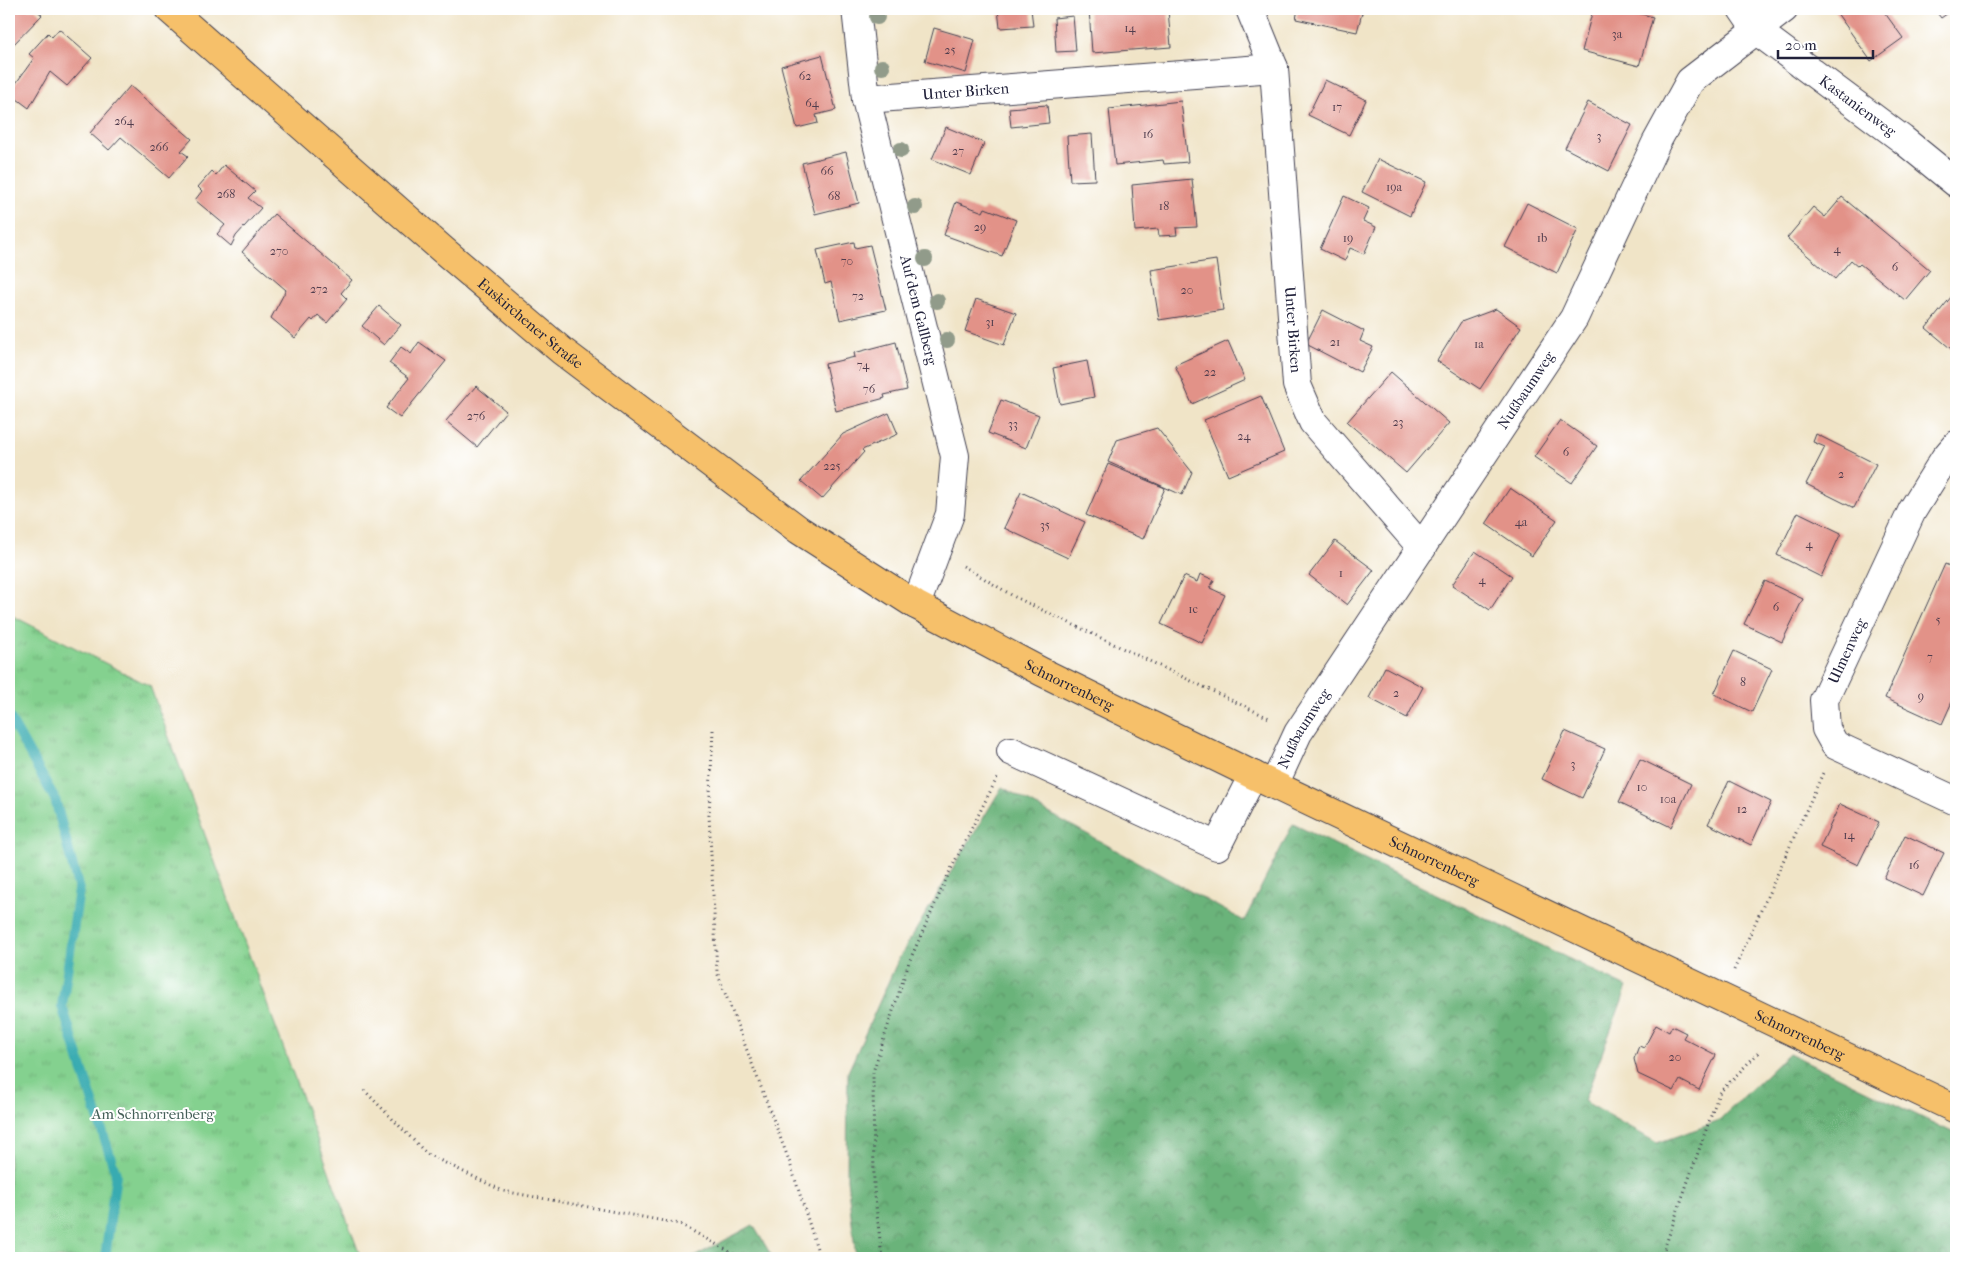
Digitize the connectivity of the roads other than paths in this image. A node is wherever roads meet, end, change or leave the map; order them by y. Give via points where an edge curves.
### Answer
1 (169, 9) edge
2 (856, 9) edge
3 (1250, 9) edge
4 (1742, 9) edge
5 (1784, 9) edge
6 (1757, 31) junction
7 (1274, 68) junction
8 (866, 99) junction
9 (1956, 184) edge
10 (1956, 445) edge
11 (1422, 548) junction
12 (916, 605) junction
13 (1011, 751) road end
14 (1264, 780) junction
15 (1956, 801) edge
16 (1956, 1109) edge

1 - 12 main road, Euskirchener Straße via 562,352 799,530
2 - 8 street, Auf dem Gallberg
3 - 7 street, Unter Birken
4 - 6 street, Kastanienweg
5 - 6 street, Nußbaumweg
6 - 9 street, Kastanienweg via 1902,139
6 - 11 street, Nußbaumweg via 1690,81 1656,143 1574,318
7 - 8 street, Unter Birken
7 - 11 street, Unter Birken via 1297,385 1313,422
8 - 12 street, Auf dem Gallberg via 955,456 950,514
10 - 15 street, Ulmenweg via 1912,511 1824,700 1826,729 1836,745
11 - 14 street, Nußbaumweg
12 - 14 main road, Schnorrenberg via 1042,672
13 - 14 street, Nußbaumweg via 1217,846
14 - 16 main road, Schnorrenberg

